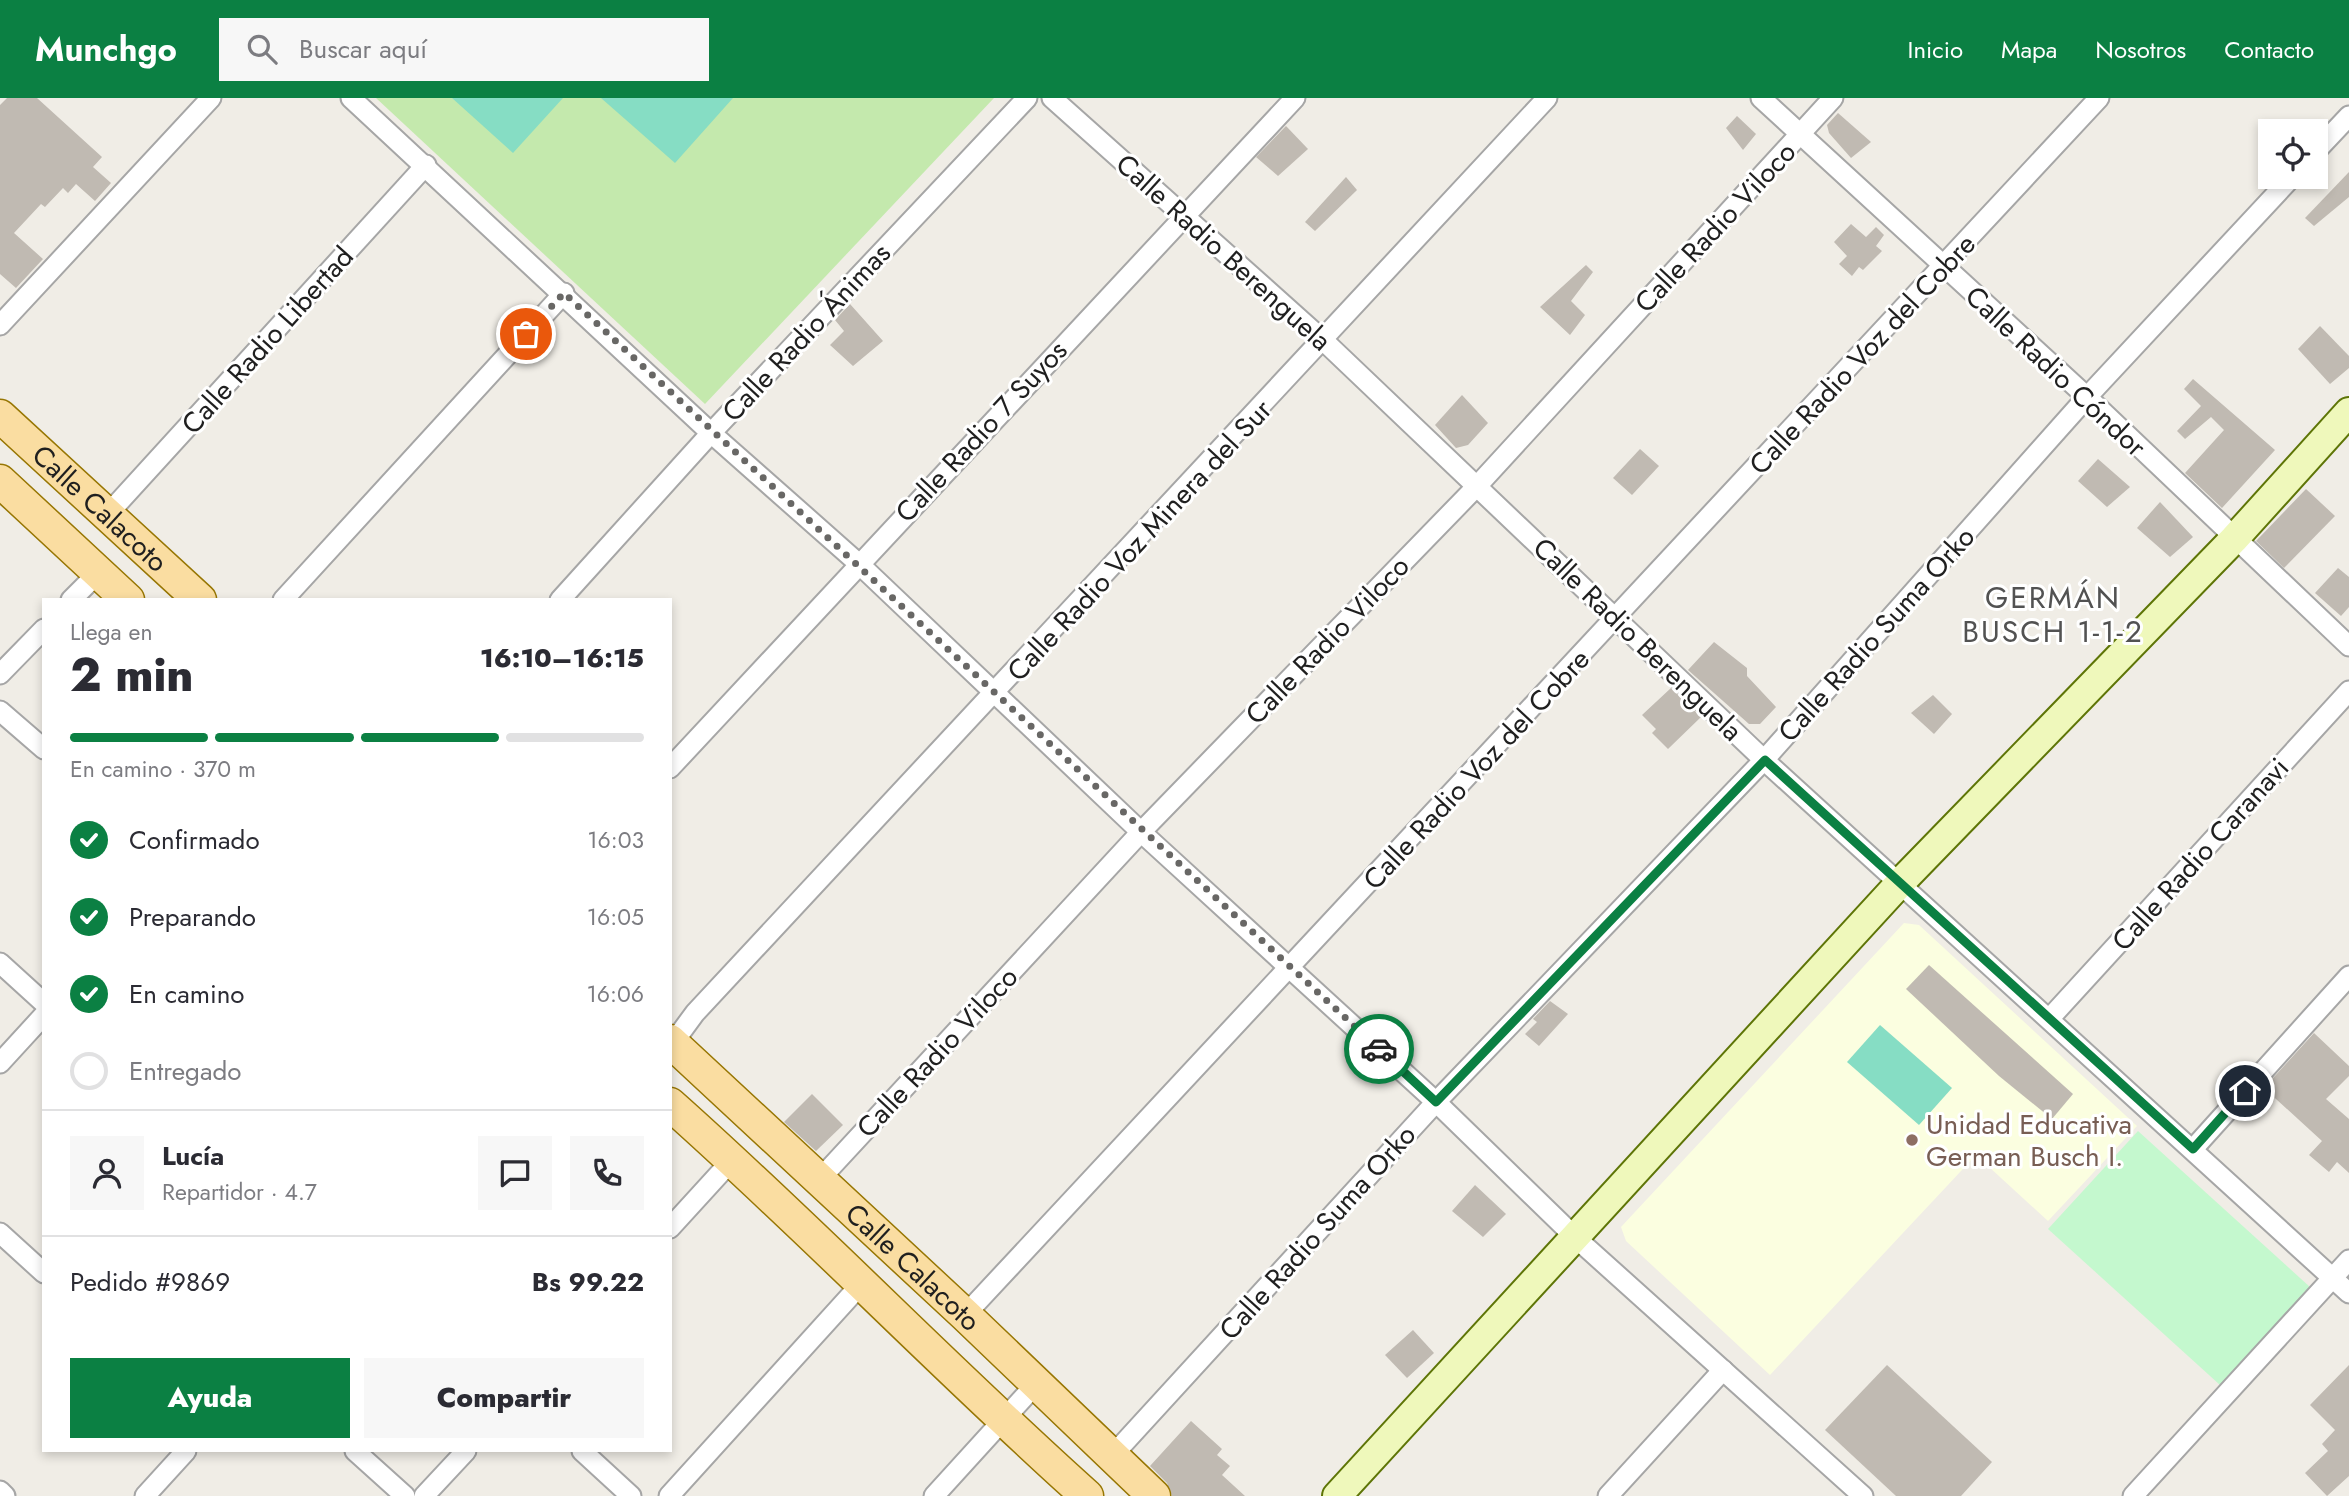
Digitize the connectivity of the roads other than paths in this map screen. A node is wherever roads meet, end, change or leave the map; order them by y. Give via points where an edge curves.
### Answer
1 (211, 98) edge
2 (351, 98) edge
3 (1027, 98) edge
4 (1052, 98) edge
5 (1295, 98) edge
6 (1548, 98) edge
7 (1761, 98) edge
8 (1833, 98) edge
9 (2099, 98) edge
10 (2349, 116) edge
11 (1800, 134) junction
12 (2328, 138) edge
13 (426, 165) junction
14 (2281, 189) edge
15 (1184, 214) junction
16 (1944, 266) junction
17 (564, 293) junction
18 (0, 325) edge
19 (1324, 341) junction
20 (2087, 397) junction
21 (2349, 412) edge
22 (0, 416) edge
23 (710, 433) junction
24 (0, 481) edge
25 (1478, 485) junction
26 (108, 514) junction
27 (2234, 539) junction
28 (858, 563) junction
29 (98, 573) junction
30 (73, 598) edge
31 (126, 598) edge
32 (198, 598) edge
33 (285, 598) edge
34 (562, 598) edge
35 (1616, 617) junction
36 (42, 631) edge
37 (2349, 646) edge
38 (0, 674) edge
39 (2349, 691) edge
40 (996, 693) junction
41 (0, 710) edge
42 (42, 747) edge
43 (1765, 760) junction
44 (672, 766) edge
45 (1141, 832) junction
46 (1899, 884) junction
47 (0, 963) edge
48 (1291, 968) junction
49 (2349, 976) edge
50 (42, 1001) edge
51 (42, 1017) edge
52 (2050, 1018) junction
53 (672, 1041) edge
54 (672, 1043) edge
55 (0, 1063) edge
56 (1436, 1102) junction
57 (672, 1106) edge
58 (2193, 1149) junction
59 (733, 1159) junction
60 (819, 1180) junction
61 (672, 1226) edge
62 (0, 1233) edge
63 (1577, 1238) junction
64 (2349, 1260) edge
65 (42, 1271) edge
66 (2333, 1277) junction
67 (863, 1282) junction
68 (2349, 1293) edge
69 (965, 1315) junction
70 (1723, 1370) junction
71 (1035, 1385) junction
72 (1003, 1421) junction
73 (185, 1452) edge
74 (356, 1452) edge
75 (465, 1452) edge
76 (583, 1452) edge
77 (1112, 1456) junction
78 (0, 1491) edge
79 (1859, 1495) edge
80 (5, 1496) edge
81 (145, 1496) edge
82 (405, 1496) edge
83 (424, 1496) edge
84 (631, 1496) edge
85 (668, 1496) edge
86 (934, 1496) edge
87 (1087, 1496) edge
88 (1154, 1496) edge
89 (1337, 1496) edge
90 (1608, 1496) edge
91 (2133, 1496) edge

1 - 18 street
2 - 13 street
3 - 23 street, Calle Radio Ánimas
4 - 15 street, Calle Radio Berenguela
5 - 15 street, Calle Radio 7 Suyos
6 - 19 street, Calle Radio Voz Minera del Sur
7 - 11 street, Calle Radio Cóndor
8 - 11 street, Calle Radio Viloco
9 - 16 street, Calle Radio Voz del Cobre
10 - 12 street
11 - 16 street, Calle Radio Cóndor
11 - 25 street, Calle Radio Viloco
13 - 17 street
13 - 26 street, Calle Radio Libertad
14 - 20 street, Calle Radio Suma Orko
15 - 19 street, Calle Radio Berenguela
15 - 28 street, Calle Radio 7 Suyos
16 - 20 street, Calle Radio Cóndor
16 - 35 street, Calle Radio Voz del Cobre
17 - 23 street
17 - 33 street
19 - 25 street, Calle Radio Berenguela
19 - 40 street, Calle Radio Voz Minera del Sur
20 - 27 street, Calle Radio Cóndor
20 - 43 street, Calle Radio Suma Orko
21 - 27 street
22 - 26 main road, Calle Calacoto
23 - 28 street
23 - 34 street, Calle Radio Ánimas
24 - 29 main road, Calle Calacoto
25 - 35 street, Calle Radio Berenguela
25 - 45 street, Calle Radio Viloco
26 - 32 main road, Calle Calacoto
27 - 37 street, Calle Radio Cóndor
27 - 46 street
28 - 40 street
28 - 44 street, Calle Radio 7 Suyos
29 - 30 street
29 - 31 main road, Calle Calacoto
35 - 43 street, Calle Radio Berenguela
35 - 48 street, Calle Radio Voz del Cobre
36 - 38 street
39 - 52 street, Calle Radio Caranavi
40 - 45 street
40 - 53 street, Calle Radio Voz Minera del Sur
41 - 42 street
43 - 46 street, Calle Radio Berenguela
43 - 56 street, Calle Radio Suma Orko
45 - 48 street
45 - 60 street, Calle Radio Viloco
46 - 52 street, Calle Radio Berenguela
46 - 63 street
47 - 50 street
48 - 56 street
48 - 69 street, Calle Radio Voz del Cobre
49 - 58 street
51 - 55 street
52 - 58 street, Calle Radio Berenguela
54 - 60 main road, Calle Calacoto
56 - 63 street
56 - 77 street, Calle Radio Suma Orko
57 - 59 main road, Calle Calacoto
58 - 66 street, Calle Radio Berenguela
59 - 61 street
59 - 67 main road, Calle Calacoto
60 - 69 main road, Calle Calacoto
62 - 65 street
63 - 70 street
63 - 89 street
64 - 66 street
66 - 68 street, Calle Radio Berenguela
66 - 91 street
67 - 72 main road, Calle Calacoto
67 - 85 street
69 - 71 main road, Calle Calacoto
70 - 79 street
70 - 90 street
71 - 72 street
71 - 77 main road, Calle Calacoto
72 - 86 street
72 - 87 main road, Calle Calacoto
73 - 81 street
74 - 82 street
75 - 83 street
76 - 84 street
77 - 88 main road, Calle Calacoto
78 - 80 street

